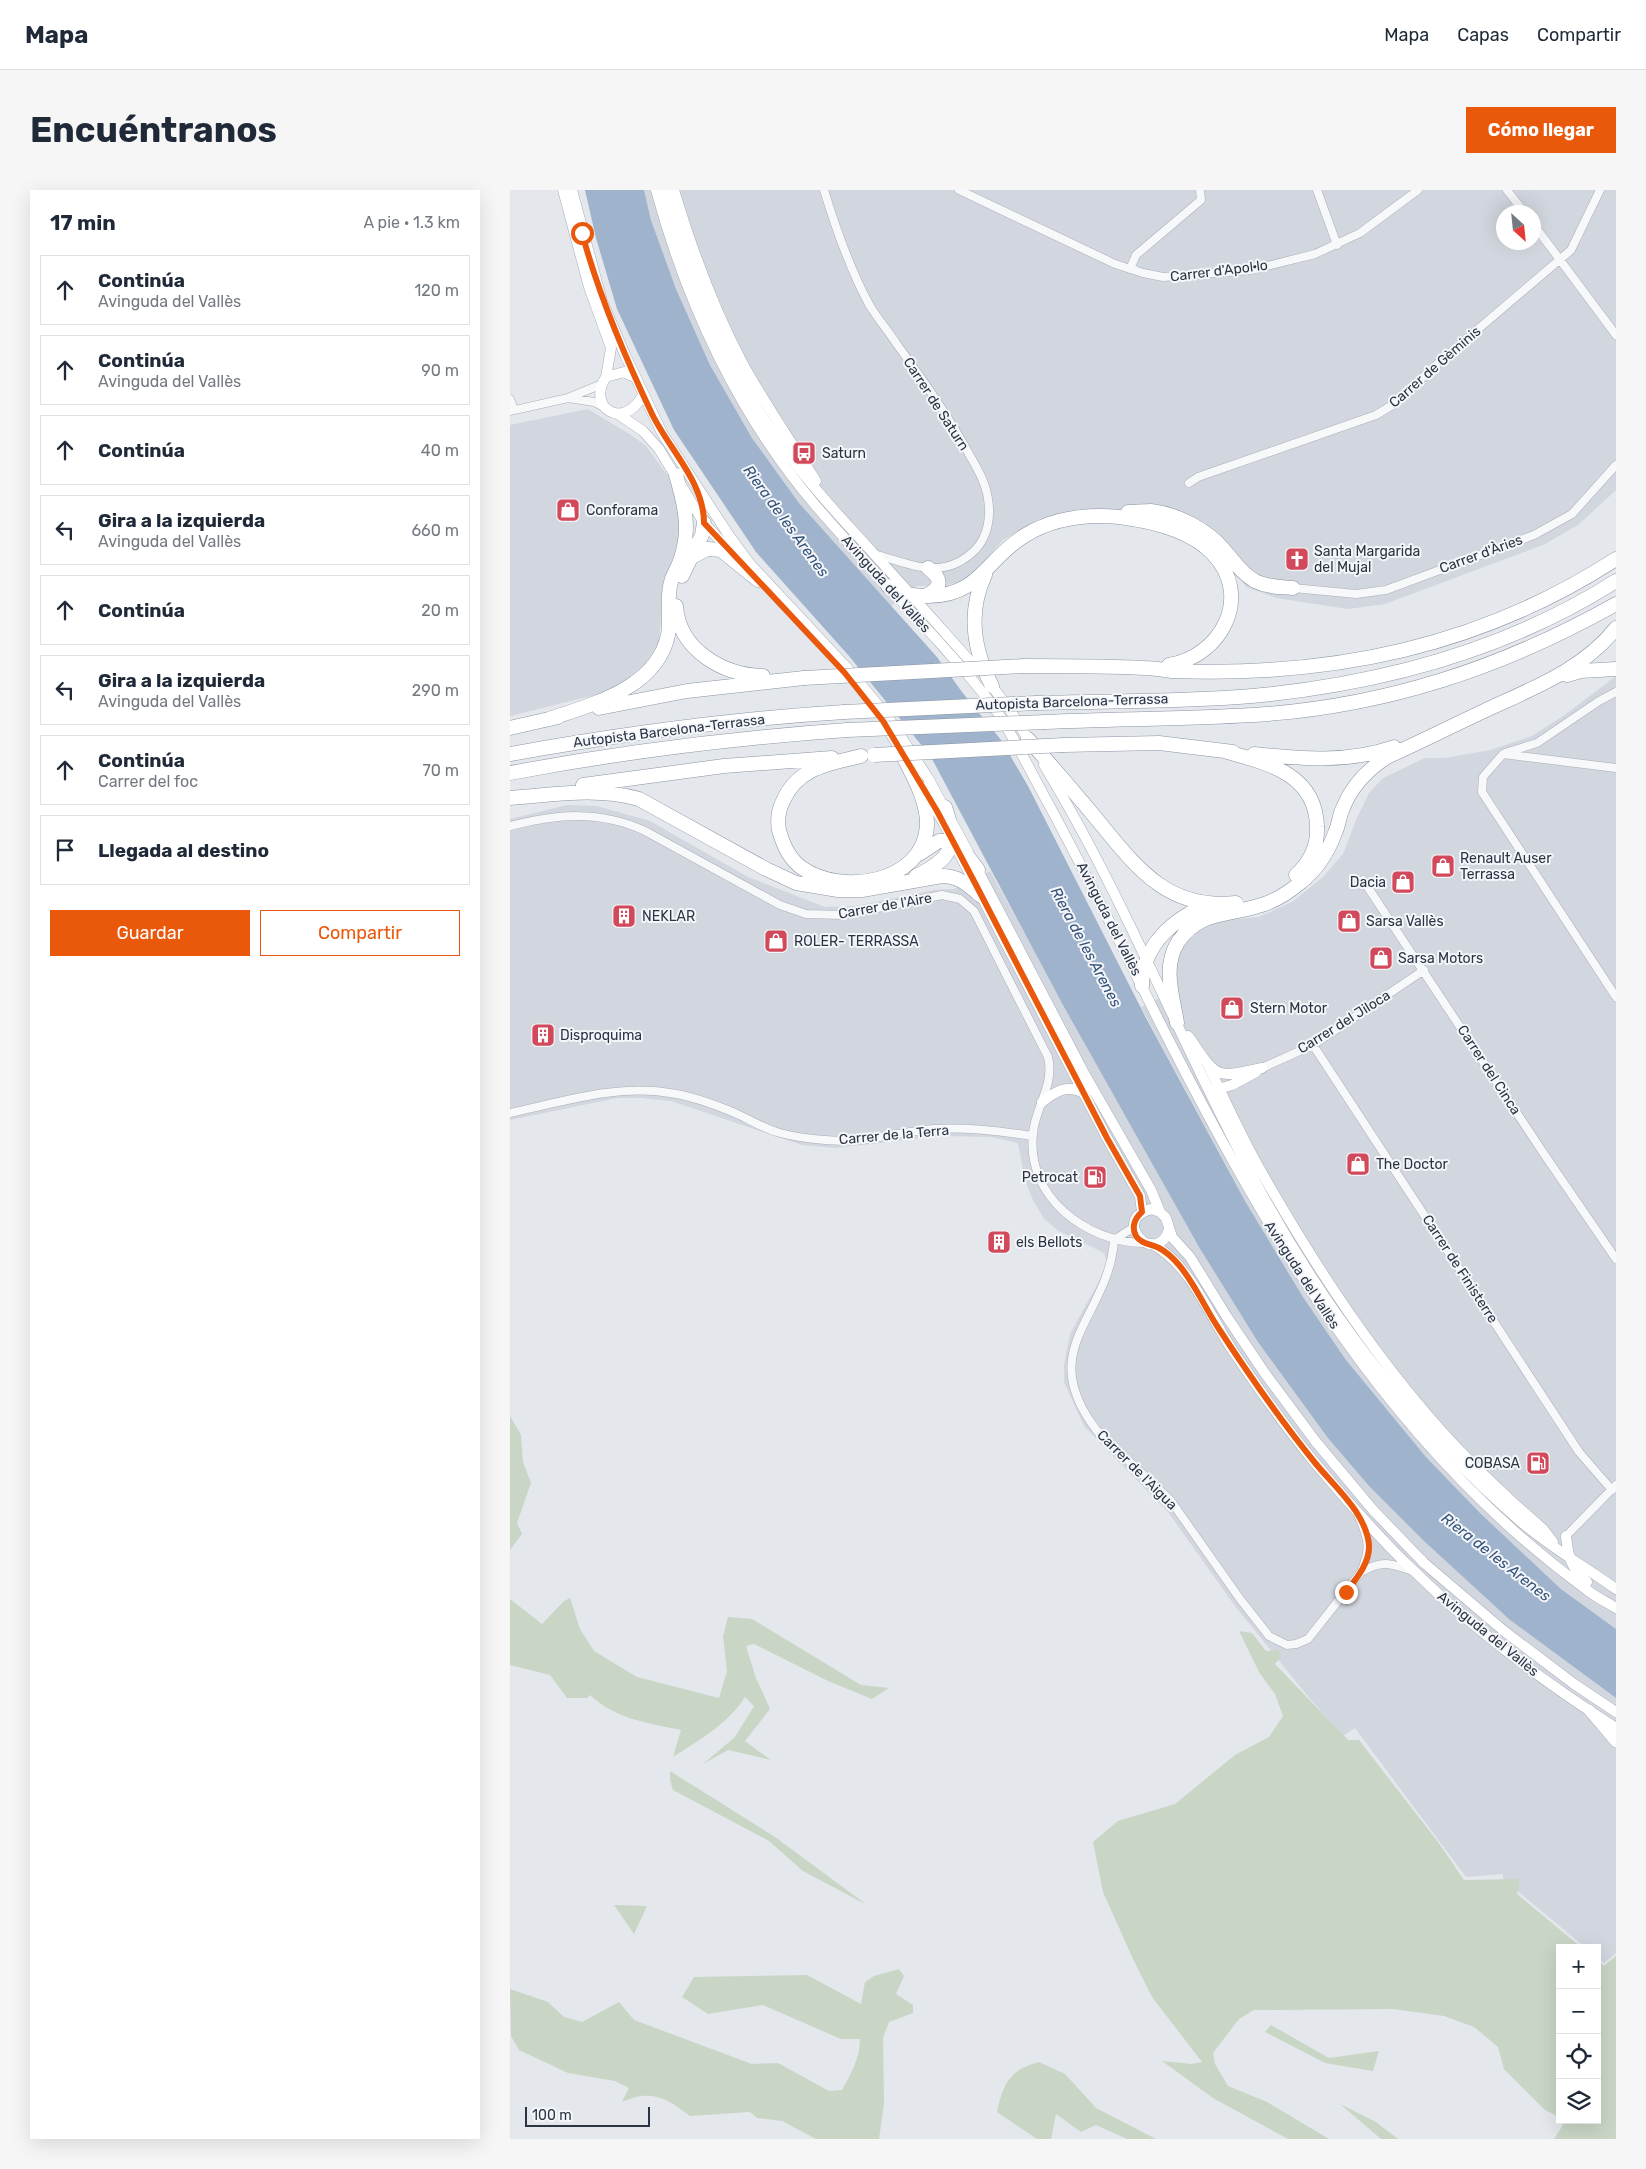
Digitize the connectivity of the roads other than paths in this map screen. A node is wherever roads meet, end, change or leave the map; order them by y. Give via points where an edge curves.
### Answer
1 (563, 190) edge
2 (572, 190) edge
3 (656, 190) edge
4 (666, 190) edge
5 (674, 190) edge
6 (824, 190) edge
7 (959, 190) edge
8 (1200, 190) edge
9 (1317, 190) edge
10 (1418, 190) edge
11 (1507, 190) edge
12 (1600, 190) edge
13 (1519, 205) edge
14 (1541, 235) edge
15 (1336, 245) junction
16 (1560, 261) junction
17 (1130, 269) junction
18 (720, 327) junction
19 (1616, 335) edge
20 (634, 377) junction
21 (604, 381) junction
22 (643, 395) junction
23 (568, 398) junction
24 (510, 399) edge
25 (606, 408) junction
26 (512, 410) edge
27 (618, 414) junction
28 (1616, 466) edge
29 (682, 475) junction
30 (1189, 483) dead end
31 (1100, 515) junction
32 (704, 523) junction
33 (1616, 552) edge
34 (873, 553) junction
35 (692, 557) junction
36 (1616, 559) edge
37 (928, 568) junction
38 (987, 570) junction
39 (758, 580) junction
40 (1616, 581) edge
41 (888, 586) junction
42 (1293, 588) joint
43 (918, 596) junction
44 (1552, 596) junction
45 (1616, 604) edge
46 (673, 618) junction
47 (1616, 628) edge
48 (1146, 668) junction
49 (1616, 669) edge
50 (804, 678) junction
51 (992, 686) junction
52 (1538, 686) junction
53 (1616, 692) edge
54 (549, 719) junction
55 (510, 728) edge
56 (1444, 730) junction
57 (1028, 739) junction
58 (899, 748) junction
59 (1224, 751) junction
60 (510, 754) edge
61 (1503, 754) junction
62 (868, 755) junction
63 (1616, 768) edge
64 (510, 773) edge
65 (510, 796) edge
66 (945, 807) junction
67 (510, 826) edge
68 (952, 841) junction
69 (916, 857) junction
70 (978, 870) junction
71 (1363, 880) dead end
72 (902, 883) junction
73 (981, 896) junction
74 (1209, 904) junction
75 (1146, 958) junction
76 (1424, 970) junction
77 (1142, 986) junction
78 (1616, 996) edge
79 (1178, 1024) junction
80 (1313, 1045) junction
81 (1206, 1061) junction
82 (1262, 1068) junction
83 (1185, 1069) junction
84 (1229, 1074) junction
85 (1223, 1089) junction
86 (1209, 1090) junction
87 (1084, 1093) junction
88 (1042, 1102) junction
89 (510, 1113) edge
90 (1032, 1136) junction
91 (1142, 1212) junction
92 (1160, 1212) junction
93 (1134, 1227) junction
94 (1169, 1230) junction
95 (1114, 1240) junction
96 (1148, 1244) junction
97 (1616, 1259) edge
98 (1614, 1488) edge
99 (1358, 1513) junction
100 (1568, 1534) junction
101 (1547, 1539) junction
102 (1569, 1558) junction
103 (1414, 1571) junction
104 (1361, 1572) junction
105 (1616, 1589) edge
106 (1603, 1600) junction
107 (1616, 1608) edge
108 (1589, 1710) junction
109 (1616, 1712) edge
110 (1616, 1728) edge
111 (1616, 1742) edge

1 - 21 main road via 589,287 611,348
2 - 20 main road via 602,301
3 - 41 main road, Avinguda del Vallès via 686,284 742,400 787,470
4 - 18 main road via 684,253
5 - 18 main road
6 - 37 street, Carrer de Saturn via 843,246 870,305 951,421 982,479 988,499 986,535 978,547 952,566
7 - 17 street, Carrer d'Apol·lo
8 - 17 street via 1201,200 1136,255
9 - 15 street
10 - 15 street, Carrer d'Apol·lo via 1366,229
11 - 13 street
12 - 16 street, Carrer de Gèminis via 1571,250
14 - 16 street
15 - 17 street, Carrer d'Apol·lo via 1301,258 1251,270 1163,277
16 - 19 street
16 - 30 street, Carrer de Gèminis via 1385,411 1198,477
18 - 34 main road, Avinguda del Vallès via 759,401 833,509
20 - 21 main road via 624,372
20 - 22 main road
21 - 23 street
21 - 25 main road via 600,396
22 - 27 main road via 632,410
22 - 29 main road
23 - 25 street via 594,402
23 - 26 street
24 - 26 street
25 - 27 main road
27 - 29 main road via 651,440
28 - 42 street, Carrer d'Àries via 1572,514 1534,535 1386,590 1356,594
29 - 32 main road
29 - 46 highway via 687,528 684,548 669,592
29 - 66 main road via 750,564 876,701
31 - 38 highway via 1044,526 1011,545
31 - 42 highway via 1151,511 1169,515 1214,539 1255,581
31 - 48 highway via 1153,523 1188,536 1212,553 1230,580 1232,595 1228,618 1208,647 1185,662
32 - 35 highway
32 - 39 main road
33 - 44 highway
34 - 37 street, Carrer de Saturn
34 - 43 main road, Avinguda del Vallès
35 - 39 highway via 708,549 721,550
35 - 46 highway via 677,589
36 - 44 highway
37 - 43 highway via 939,582 933,592
38 - 43 highway via 965,588 944,595
38 - 51 highway via 975,602 974,632 980,659
39 - 58 main road via 859,689
40 - 60 highway, Autopista Barcelona-Terrassa, bridge via 1570,608 1482,648 1428,665 1329,686 1251,696 844,712 690,726
41 - 43 highway
41 - 77 main road, Avinguda del Vallès via 971,678 998,713
43 - 51 main road, Avinguda del Vallès
44 - 48 highway via 1463,634 1362,660 1267,669 1171,671
45 - 64 highway, Autopista Barcelona-Terrassa, bridge via 1515,655 1437,682 1334,705 1255,715 847,730 720,742
46 - 50 highway via 696,648 721,668 750,676
46 - 54 highway via 662,652 642,677 602,701
47 - 52 highway via 1592,654
48 - 50 highway, bridge via 1024,666
49 - 52 highway via 1581,671
50 - 54 highway via 687,691
51 - 57 main road, Avinguda del Vallès
52 - 56 highway
53 - 61 street via 1537,743
54 - 55 highway
56 - 59 highway via 1386,750 1338,759
56 - 79 highway via 1370,768 1342,808 1328,850 1302,881 1287,893 1251,908 1202,920 1184,935 1173,952 1169,968
57 - 74 highway via 1146,874 1177,895
57 - 75 main road, Avinguda del Vallès via 1071,811
58 - 68 main road
58 - 69 highway via 924,806 927,826
59 - 62 highway, bridge via 1136,743
59 - 74 highway via 1284,771 1294,779 1314,806 1317,835 1308,862 1284,884 1250,900
61 - 63 street
61 - 78 street via 1483,777 1482,792
62 - 65 highway via 724,766
62 - 69 highway via 824,766 792,783 778,814 784,848 802,868 837,882 894,874
65 - 72 highway via 618,793 639,799 796,883 838,890 862,890
66 - 68 highway via 952,828
66 - 70 main road
67 - 88 street, Carrer de l'Aire via 572,815 621,821 780,905 806,914 844,916 942,895 967,904 1045,1049 1050,1064
68 - 69 highway via 939,841
68 - 70 highway
68 - 72 highway via 935,866
68 - 73 main road
70 - 92 main road
71 - 76 street, Carrer del Cinca
72 - 73 highway via 951,876
73 - 87 main road
74 - 75 highway via 1179,920
75 - 77 highway
75 - 79 main road, Avinguda del Vallès
76 - 80 street, Carrer del Jiloca
76 - 97 street, Carrer del Cinca
77 - 83 main road, Avinguda del Vallès
79 - 81 main road
79 - 86 main road, Avinguda del Vallès
80 - 82 street, Carrer del Jiloca
80 - 98 street, Carrer de Finisterre via 1579,1452
81 - 84 main road via 1218,1072
81 - 85 main road
82 - 84 main road
82 - 85 main road
83 - 86 main road
83 - 106 main road, Avinguda del Vallès via 1247,1188 1334,1326 1377,1385 1476,1494 1545,1556
84 - 85 main road
85 - 86 main road
85 - 101 main road via 1258,1166 1307,1251 1350,1315 1390,1369 1458,1449
86 - 101 main road, Avinguda del Vallès via 1255,1182 1299,1256 1359,1344 1452,1456 1508,1510
87 - 88 main road via 1063,1088
87 - 91 main road via 1140,1196
88 - 90 street, Carrer de l'Aire
89 - 90 street, Carrer de la Terra via 601,1094 652,1091 710,1104 779,1133 828,1141 947,1129
90 - 95 street via 1035,1162 1044,1188 1060,1210 1079,1224
91 - 92 main road via 1152,1209
91 - 93 main road
92 - 94 main road via 1166,1218
93 - 95 street
93 - 96 main road via 1137,1238
94 - 96 main road via 1163,1240
94 - 109 main road, Avinguda del Vallès via 1284,1400 1373,1510 1424,1562 1504,1631
95 - 96 street
95 - 104 street, Carrer de l'Aigua via 1106,1280 1074,1349 1070,1376 1091,1423 1171,1501 1273,1639 1287,1645 1302,1642 1312,1635
96 - 99 main road, Avinguda del Vallès via 1166,1252 1180,1266 1267,1400
98 - 100 street
99 - 103 main road, Avinguda del Vallès
99 - 104 street via 1369,1545
100 - 101 main road
100 - 102 main road
101 - 102 main road
102 - 105 main road
102 - 106 main road via 1578,1574
103 - 104 street via 1386,1563
103 - 108 main road, Avinguda del Vallès via 1512,1655
106 - 107 main road, Avinguda del Vallès
108 - 110 main road, Avinguda del Vallès
108 - 111 main road

